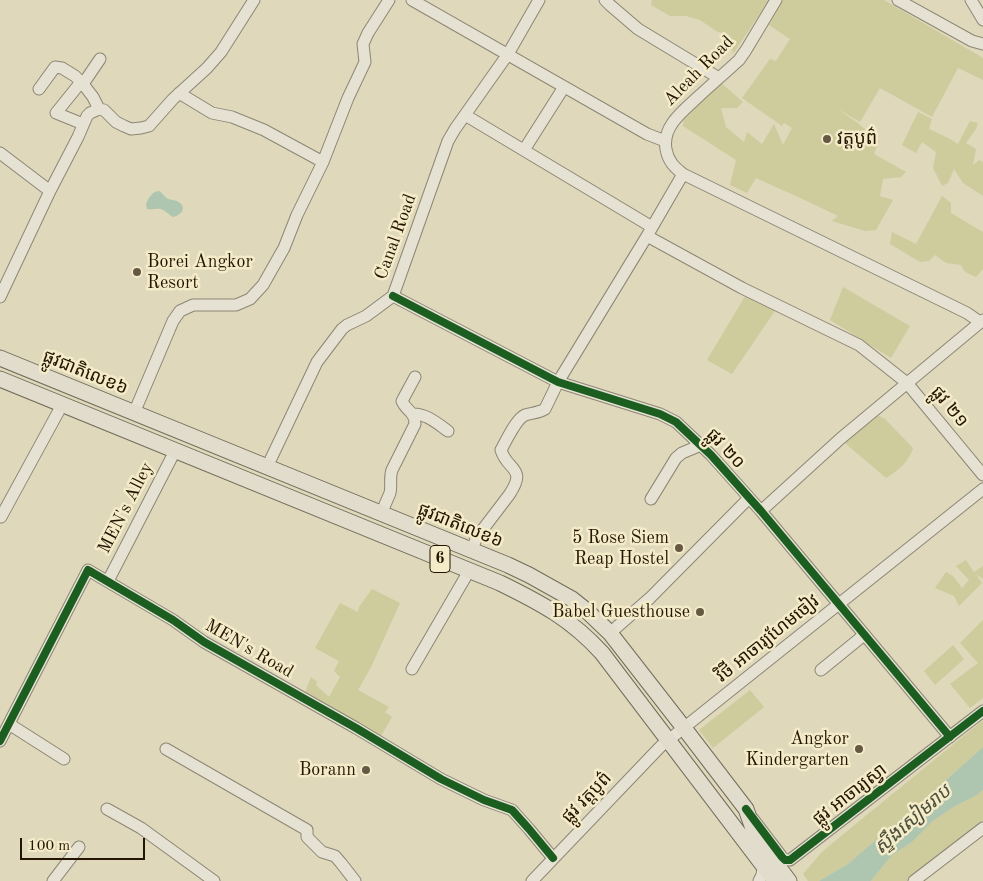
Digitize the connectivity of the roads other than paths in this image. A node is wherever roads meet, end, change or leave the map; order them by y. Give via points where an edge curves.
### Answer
1 (254, 0) edge
2 (389, 0) edge
3 (412, 0) edge
4 (539, 0) edge
5 (605, 0) edge
6 (776, 0) edge
7 (898, 0) edge
8 (971, 0) edge
9 (983, 20) edge
10 (983, 44) edge
11 (508, 54) junction
12 (100, 59) dead end
13 (719, 78) junction
14 (82, 83) junction
15 (564, 87) junction
16 (39, 89) dead end
17 (179, 93) junction
18 (99, 109) junction
19 (465, 115) junction
20 (84, 124) junction
21 (664, 141) junction
22 (524, 150) junction
23 (0, 153) edge
24 (323, 162) junction
25 (683, 174) junction
26 (50, 190) junction
27 (650, 232) junction
28 (393, 296) junction
29 (0, 297) edge
30 (982, 321) edge
31 (0, 358) edge
32 (415, 376) dead end
33 (0, 379) edge
34 (558, 382) junction
35 (907, 383) junction
36 (62, 404) junction
37 (134, 413) junction
38 (412, 414) junction
39 (448, 432) dead end
40 (701, 445) junction
41 (175, 451) junction
42 (267, 467) junction
43 (983, 475) edge
44 (983, 488) edge
45 (749, 498) junction
46 (652, 499) dead end
47 (761, 511) junction
48 (380, 514) junction
49 (1, 517) edge
50 (471, 551) junction
51 (470, 571) junction
52 (108, 581) junction
53 (839, 605) junction
54 (610, 633) junction
55 (864, 635) junction
56 (412, 669) dead end
57 (821, 670) dead end
58 (983, 711) edge
59 (684, 728) junction
60 (3, 733) edge
61 (950, 737) junction
62 (668, 740) junction
63 (166, 749) dead end
64 (64, 759) dead end
65 (107, 809) dead end
66 (746, 809) junction
67 (983, 828) edge
68 (79, 847) dead end
69 (553, 858) junction
70 (763, 866) junction
71 (53, 881) edge
72 (214, 881) edge
73 (355, 881) edge
74 (532, 881) edge
75 (759, 881) edge
76 (775, 881) edge
77 (789, 881) edge
78 (914, 881) edge

1 - 17 street via 221,52
2 - 24 street via 363,44 365,62
3 - 11 street
4 - 11 street, Canal Road
5 - 13 street via 638,28
6 - 13 street, Aleah Road via 739,60
7 - 10 street
8 - 9 street
11 - 15 street
11 - 19 street, Canal Road
12 - 14 street
13 - 21 street, Aleah Road via 672,122
14 - 16 street via 62,68 55,67
14 - 18 street
14 - 20 street via 56,113
15 - 21 street
15 - 22 street
17 - 18 street via 149,126 140,128 131,129
17 - 24 street via 212,113 264,130
18 - 20 street via 87,116
19 - 22 street, ផ្លូវ ២១
19 - 28 street, Canal Road via 448,141
20 - 26 street
21 - 25 street via 669,161
22 - 27 street, ផ្លូវ ២១
23 - 26 street
24 - 37 street via 284,248 263,285 250,299 236,305 193,305 180,311 172,321
25 - 27 street
25 - 30 street
26 - 29 street
27 - 34 street
27 - 35 street, ផ្លូវ ២១ via 742,288 859,345
28 - 34 street, ផ្លូវ ២០
28 - 42 street, Canal Road via 342,329 322,355
30 - 35 street
31 - 37 main road, ផ្លូវជាតិលេខ៦ / 6
32 - 38 street via 402,402
33 - 36 main road, 6
34 - 40 street, ផ្លូវ ២០ via 660,414 676,422
34 - 50 street via 545,409 518,420 501,450 516,469 517,478 510,494 476,537
35 - 43 street, ផ្លូវ ២១
35 - 47 street
36 - 41 main road, 6
36 - 49 street
37 - 42 main road, ផ្លូវជាតិលេខ៦ / 6
38 - 39 street via 429,418
38 - 48 street via 414,424 392,470 390,493
40 - 45 street, ផ្លូវ ២០
40 - 46 street via 676,458
41 - 51 main road, 6
41 - 52 street, MEN's Alley
42 - 48 main road, ផ្លូវជាតិលេខ៦ / 6
44 - 53 street, វិថី អាចារ្យហែមចៀវ
45 - 47 street, ផ្លូវ ២០
45 - 54 street via 650,598
47 - 53 street, ផ្លូវ ២០
48 - 50 main road, ផ្លូវជាតិលេខ៦ / 6
50 - 54 main road, ផ្លូវជាតិលេខ៦ / 6 via 551,586 572,599
51 - 56 street
51 - 62 main road, 6 via 523,594 574,626 602,653
52 - 60 street, MEN's Road via 88,570
52 - 69 street, MEN's Road via 204,642 441,779 512,810
53 - 55 street, ផ្លូវ ២០
53 - 59 street, វិថី អាចារ្យហែមចៀវ
54 - 59 main road, ផ្លូវជាតិលេខ៦ / 6
55 - 57 street
55 - 61 street, ផ្លូវ ២០
58 - 61 street, ផ្លូវ អាចារ្យស្វា
59 - 62 street, វិថី អាចារ្យហែមចៀវ
59 - 66 main road, ផ្លូវជាតិលេខ៦ / 6
60 - 64 street
61 - 66 street, ផ្លូវ អាចារ្យស្វា via 790,860 782,857
62 - 69 street, ផ្លូវ វត្តបូព៌
62 - 70 main road, 6
63 - 73 street via 307,830 307,837 322,852 335,856
65 - 72 street via 141,828
66 - 77 main road, ផ្លូវជាតិលេខ៦ / 6 via 756,837
67 - 78 street
68 - 71 street
69 - 74 street, ផ្លូវ វត្តបូព៌
70 - 75 street
70 - 76 main road, 6

